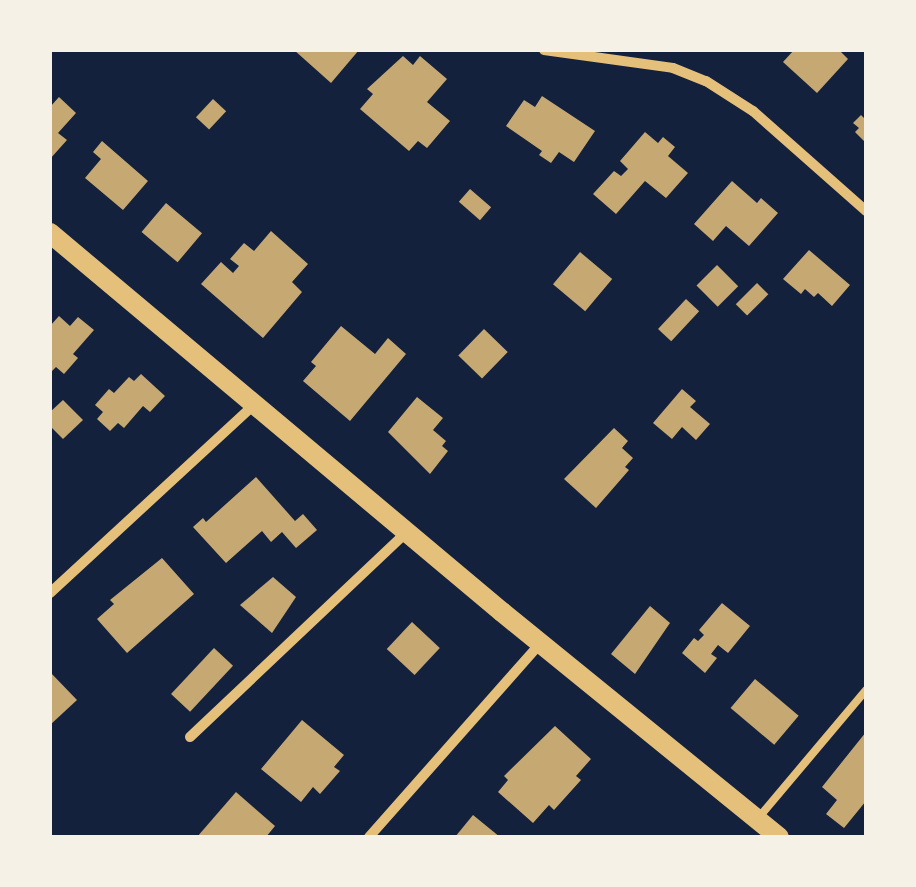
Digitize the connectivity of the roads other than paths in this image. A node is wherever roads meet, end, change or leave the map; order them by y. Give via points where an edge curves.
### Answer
1 (544, 50) edge
2 (866, 211) edge
3 (50, 232) edge
4 (254, 406) junction
5 (406, 532) junction
6 (50, 594) edge
7 (540, 644) junction
8 (866, 690) edge
9 (190, 736) dead end
10 (767, 831) edge
11 (369, 837) edge

1 - 2 street via 673,68 706,81 753,111
3 - 4 main road
4 - 5 main road
4 - 6 street
5 - 7 main road
5 - 9 street
7 - 10 main road
7 - 11 street
8 - 10 lane

